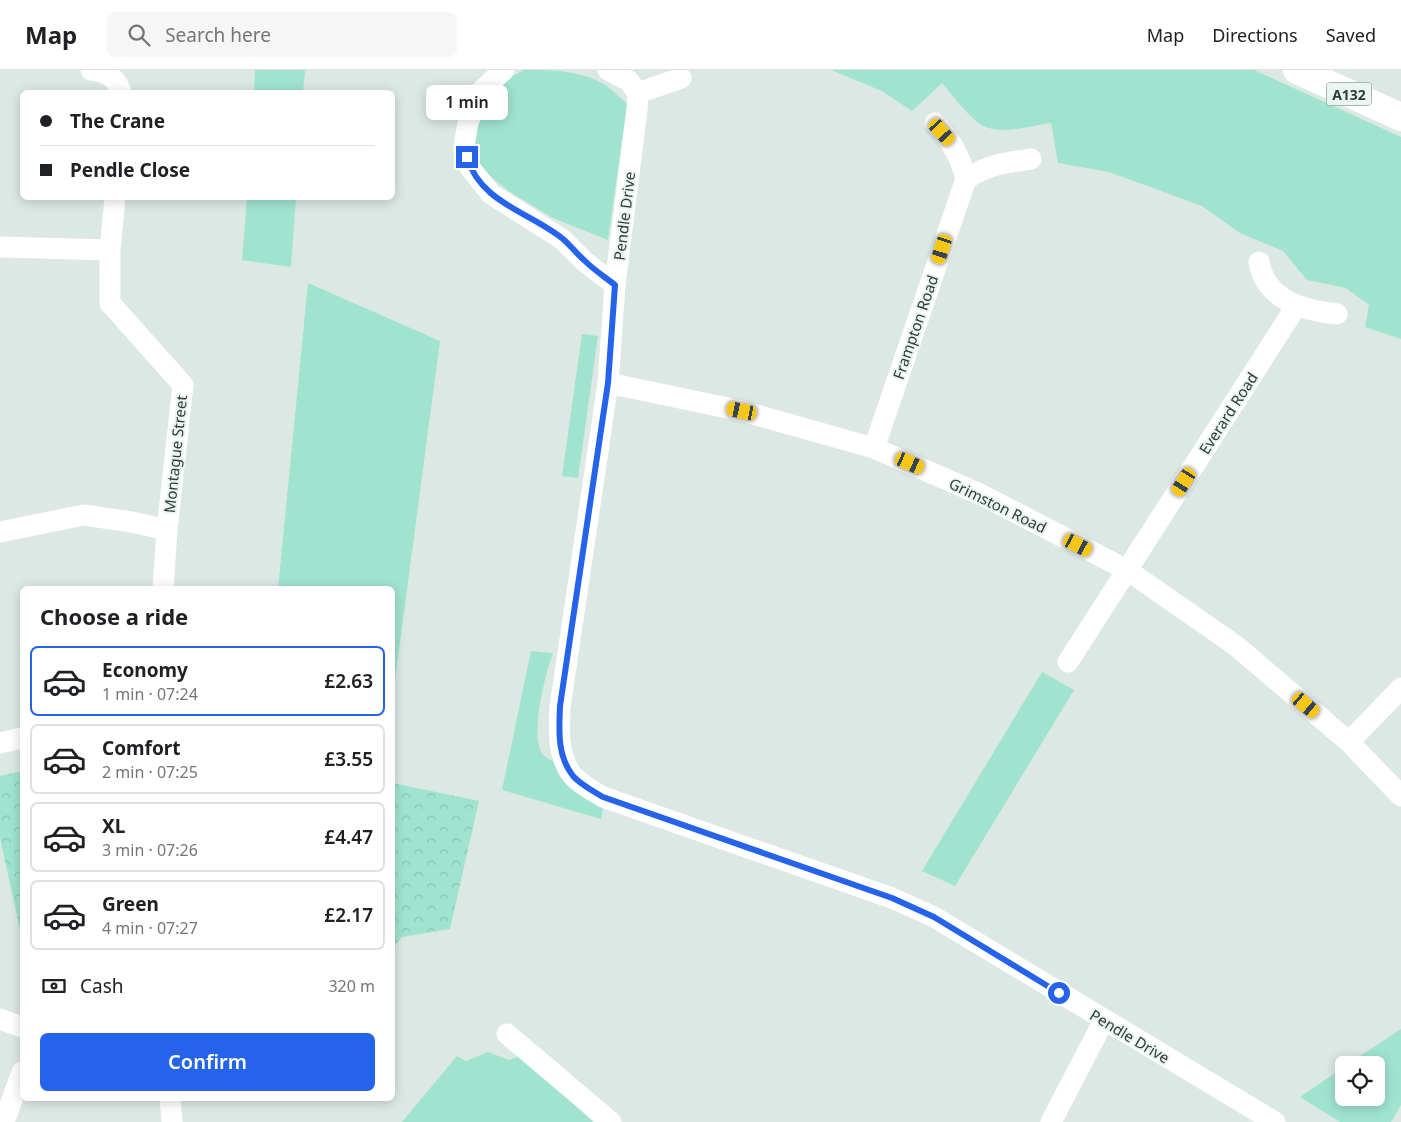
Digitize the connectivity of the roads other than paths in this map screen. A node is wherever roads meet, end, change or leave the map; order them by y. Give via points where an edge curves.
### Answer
1 (90, 70) edge
2 (504, 70) edge
3 (608, 70) edge
4 (1297, 70) edge
5 (681, 78) dead end
6 (120, 90) edge
7 (638, 93) junction
8 (1401, 117) edge
9 (935, 123) dead end
10 (1031, 159) dead end
11 (966, 179) junction
12 (115, 200) edge
13 (0, 247) edge
14 (110, 250) junction
15 (1259, 262) dead end
16 (615, 285) junction
17 (1297, 305) junction
18 (1337, 314) dead end
19 (608, 383) junction
20 (874, 448) junction
21 (167, 530) junction
22 (0, 532) edge
23 (1127, 570) junction
24 (163, 586) edge
25 (1068, 662) dead end
26 (1401, 688) edge
27 (20, 738) edge
28 (1349, 742) junction
29 (0, 743) edge
30 (1401, 796) edge
31 (0, 1019) edge
32 (1104, 1020) junction
33 (20, 1026) edge
34 (507, 1034) dead end
35 (20, 1078) edge
36 (170, 1101) edge
37 (4, 1122) edge
38 (172, 1122) edge
39 (611, 1122) edge
40 (1051, 1122) edge
41 (1275, 1122) edge

1 - 6 street via 104,72
2 - 16 street via 480,92 468,123 464,146 470,168 491,194 562,239
3 - 7 street via 629,81
4 - 8 main road, A132
5 - 7 street
7 - 16 street, Pendle Drive
9 - 11 street via 958,153
10 - 11 street via 996,164
11 - 20 street, Frampton Road
12 - 14 street, Montague Street
13 - 14 street
14 - 21 street, Montague Street via 110,303 183,385
15 - 17 street via 1261,274 1268,285 1278,296
16 - 19 street, Pendle Drive
17 - 18 street via 1307,310
17 - 23 street, Everard Road
19 - 20 street, Grimston Road via 742,411
19 - 32 street, Pendle Drive via 560,706 558,737 573,776 603,797 900,902 934,917
20 - 23 street, Grimston Road via 982,495
21 - 22 street via 84,515
21 - 24 street, Montague Street
23 - 25 street, Everard Road
23 - 28 street, Grimston Road via 1235,645
26 - 28 street
27 - 29 street
28 - 30 street, Grimston Road
31 - 33 street
32 - 40 street
32 - 41 street, Pendle Drive
34 - 39 street
35 - 37 street
36 - 38 street

